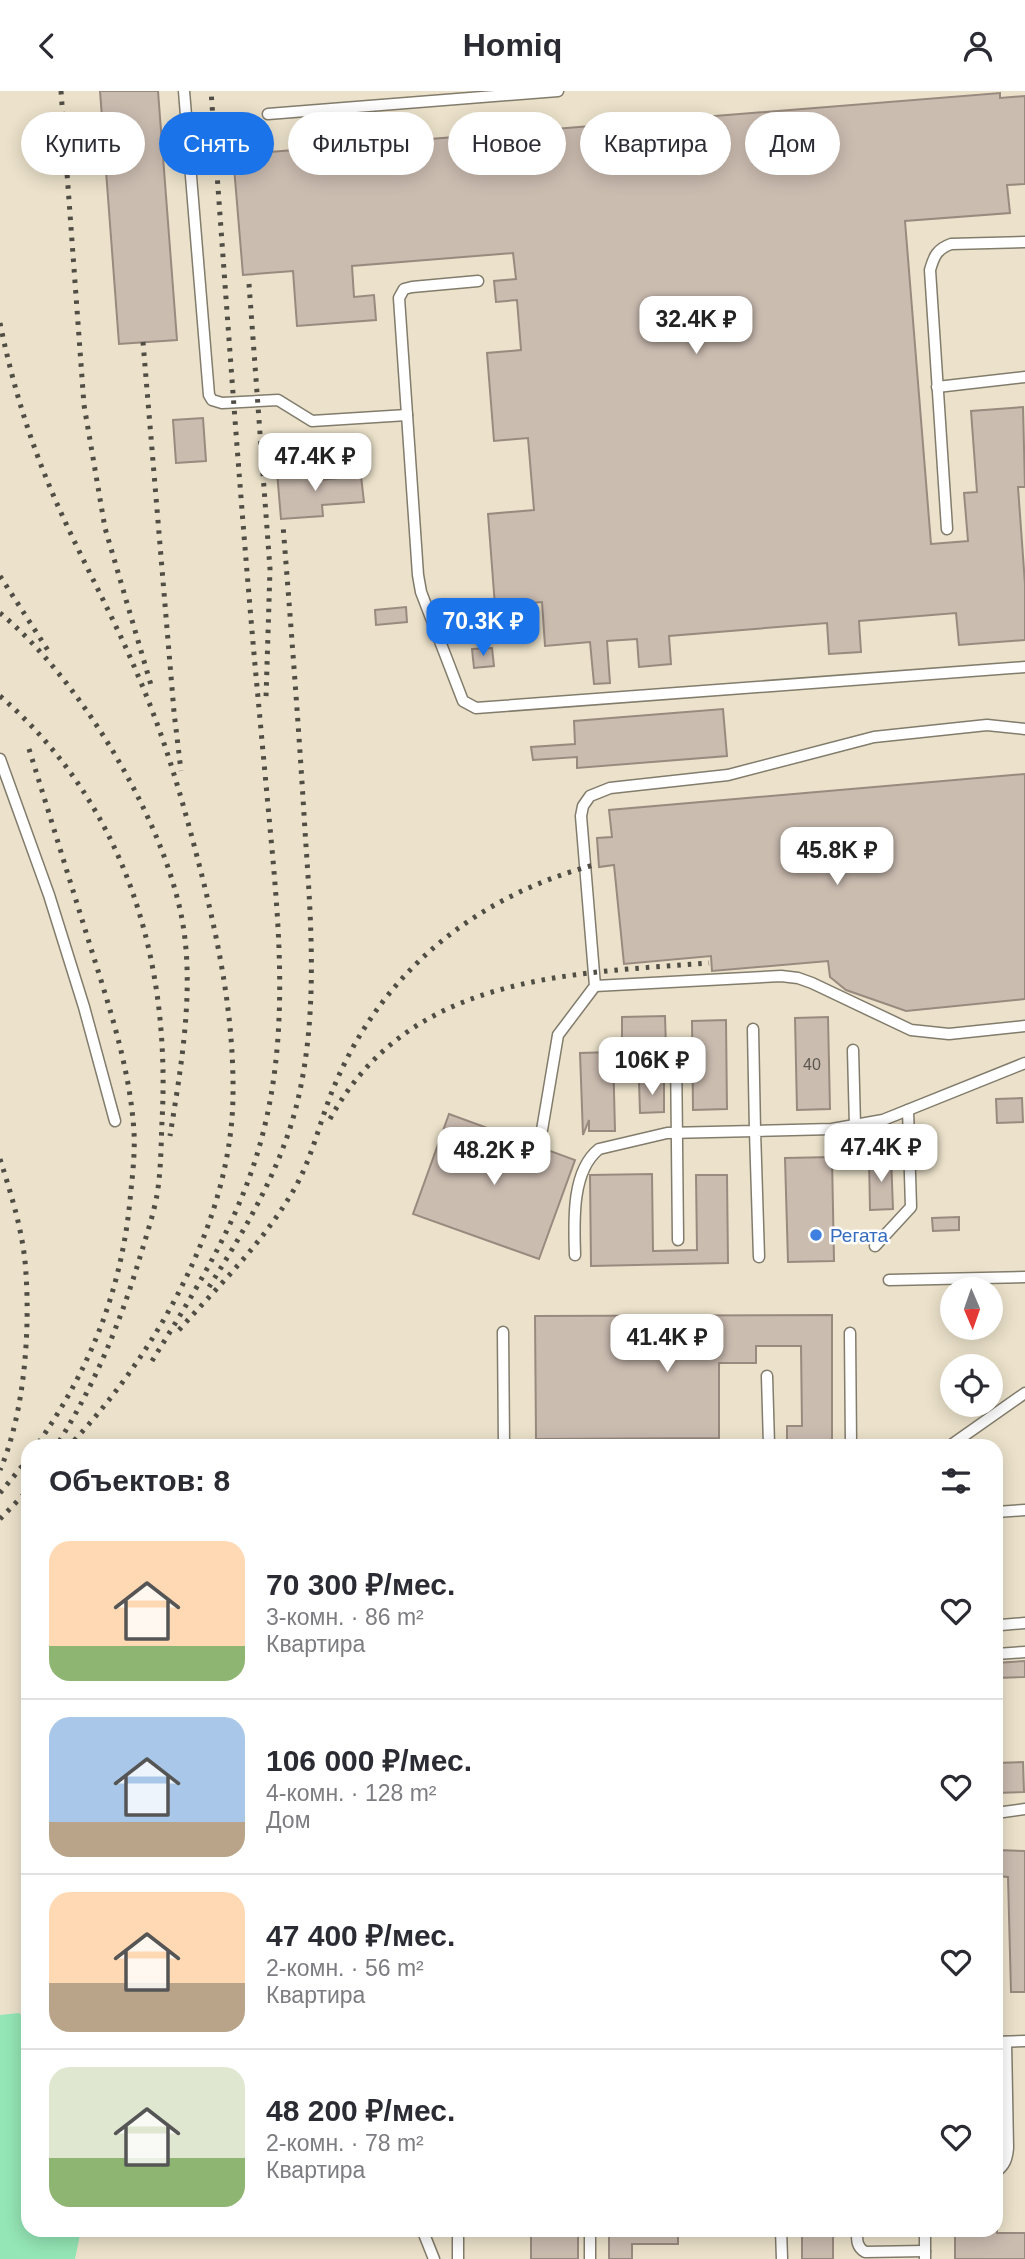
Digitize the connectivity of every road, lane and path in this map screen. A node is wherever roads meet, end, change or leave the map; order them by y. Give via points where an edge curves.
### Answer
1 (184, 91) edge
2 (558, 91) edge
3 (274, 114) edge
4 (1025, 242) edge
5 (478, 281) dead end
6 (1025, 377) edge
7 (937, 387) junction
8 (407, 415) junction
9 (947, 529) dead end
10 (1025, 667) edge
11 (1025, 729) edge
12 (0, 759) edge
13 (594, 986) junction
14 (1025, 1026) edge
15 (753, 1029) dead end
16 (676, 1049) dead end
17 (853, 1050) dead end
18 (1025, 1063) edge
19 (908, 1110) junction
20 (115, 1121) dead end
21 (855, 1126) junction
22 (542, 1130) dead end
23 (755, 1131) junction
24 (677, 1132) junction
25 (678, 1240) dead end
26 (875, 1246) dead end
27 (575, 1255) dead end
28 (759, 1257) dead end
29 (1025, 1277) edge
30 (889, 1280) dead end
31 (503, 1332) dead end
32 (850, 1333) dead end
33 (767, 1376) dead end
34 (1025, 1393) edge
35 (504, 1439) edge
36 (769, 1439) edge
37 (851, 1439) edge
38 (960, 1439) edge
39 (1025, 1510) edge
40 (1003, 1512) edge
41 (1025, 1623) edge
42 (1003, 1625) edge
43 (1025, 1652) edge
44 (1003, 1654) edge
45 (1025, 1809) edge
46 (1003, 1812) edge
47 (1025, 2041) edge
48 (1003, 2042) edge
49 (1003, 2072) edge
50 (1003, 2165) edge
51 (425, 2237) edge
52 (458, 2237) edge
53 (590, 2237) edge
54 (781, 2237) edge
55 (857, 2237) edge
56 (925, 2237) edge
57 (925, 2255) edge
58 (435, 2259) edge
59 (458, 2259) edge
60 (590, 2259) edge
61 (782, 2259) edge

1 - 8 lane via 212,400 278,400 312,421
2 - 3 lane
4 - 7 lane via 951,244 939,248 933,257
5 - 8 lane via 412,287 404,289 399,298
6 - 7 lane
7 - 9 lane
8 - 10 lane via 421,592 468,705
11 - 13 lane via 987,725 874,737 728,775 610,788 590,796 581,816
12 - 20 lane via 49,895
13 - 14 lane via 781,976 812,983 911,1030 949,1034
13 - 22 lane via 558,1035
15 - 23 lane
16 - 24 lane
17 - 21 lane
18 - 19 lane
19 - 21 lane
19 - 26 lane via 911,1207
21 - 23 lane
23 - 24 lane
23 - 28 lane
24 - 25 lane
24 - 27 lane via 610,1145 591,1155 576,1194
29 - 30 lane
31 - 35 lane
32 - 37 lane
33 - 36 lane
34 - 38 lane
39 - 40 lane
41 - 42 lane
43 - 44 lane
45 - 46 lane
47 - 48 lane
49 - 50 lane via 1008,2148
51 - 58 lane
52 - 59 lane
53 - 60 lane
54 - 61 lane
55 - 57 lane via 865,2252
56 - 57 lane

